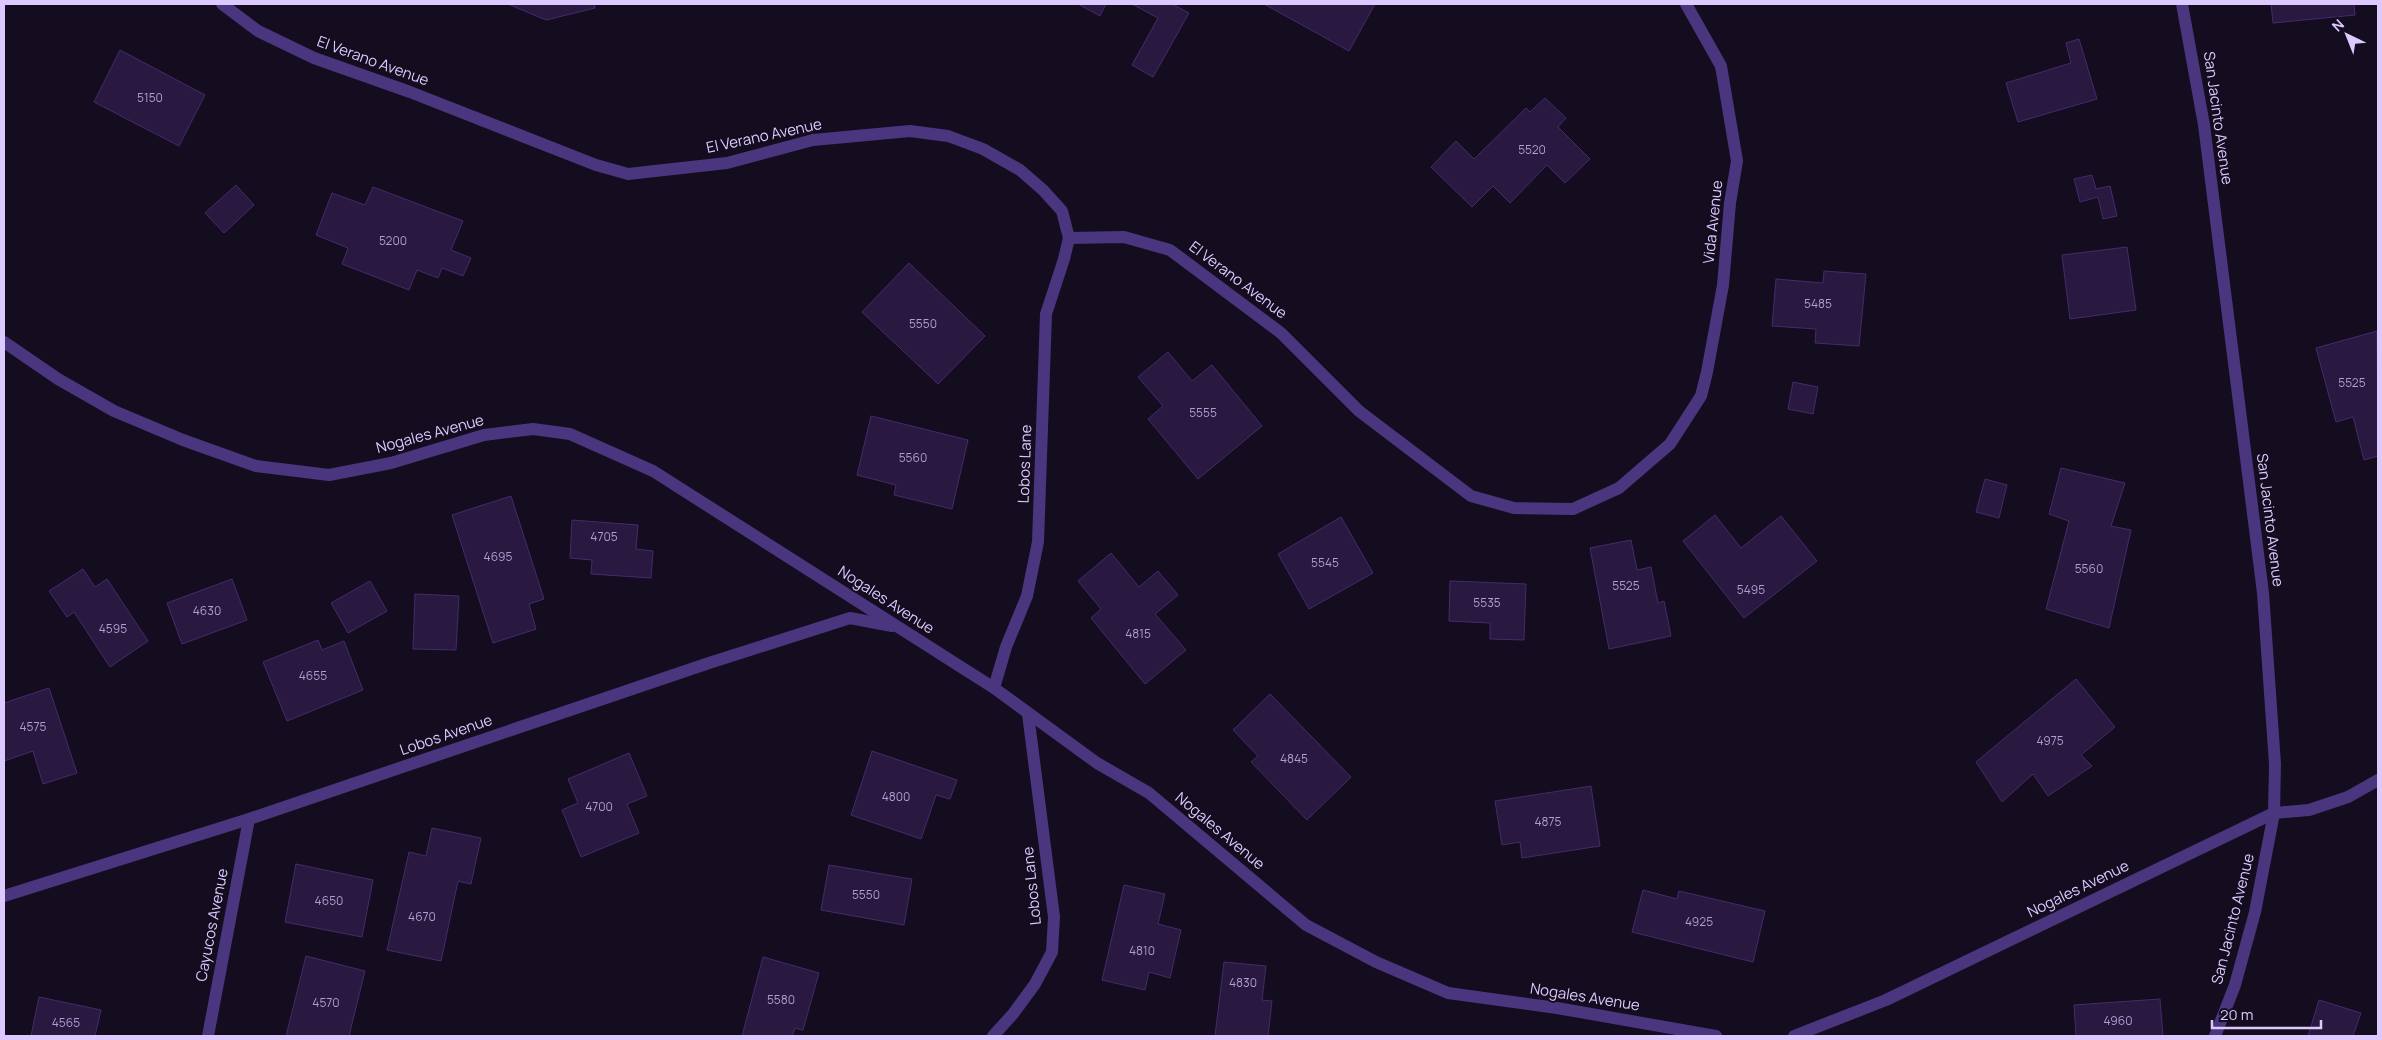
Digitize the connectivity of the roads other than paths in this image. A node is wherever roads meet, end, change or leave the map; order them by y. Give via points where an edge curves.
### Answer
1 (222, 4) edge
2 (1686, 4) edge
3 (2182, 4) edge
4 (1069, 238) junction
5 (4, 342) edge
6 (1670, 444) joint
7 (899, 627) junction
8 (994, 688) junction
9 (1028, 714) junction
10 (2378, 780) edge
11 (2274, 813) junction
12 (249, 820) junction
13 (4, 896) edge
14 (208, 1036) edge
15 (993, 1036) edge
16 (1716, 1036) edge
17 (1794, 1036) edge
18 (2214, 1036) edge

1 - 4 street, El Verano Avenue via 258,31 314,58 596,165 628,174 727,163 813,140 910,131 948,136 983,149 1020,170 1062,211
2 - 6 street, Vida Avenue via 1722,66 1736,161 1723,285 1707,372 1701,396
3 - 11 street, San Jacinto Avenue via 2204,125 2263,593 2276,764
4 - 6 street, El Verano Avenue via 1124,237 1170,250 1186,260 1281,333 1359,411 1471,496 1514,508 1573,509 1619,488
4 - 8 street, Lobos Lane via 1046,314 1038,542 1027,596 1006,647
5 - 7 street, Nogales Avenue via 58,379 114,411 256,466 329,475 391,463 484,435 533,429 570,434 653,470
7 - 8 street, Nogales Avenue
7 - 12 street, Lobos Avenue via 850,618
8 - 9 street, Nogales Avenue
9 - 15 street, Lobos Lane via 1054,917 1052,952 1035,984
9 - 16 street, Nogales Avenue via 1097,763 1149,793 1306,925 1376,962 1448,993
10 - 11 street, Nogales Avenue via 2348,797 2309,810
11 - 17 street, Nogales Avenue via 1886,1000
11 - 18 street, San Jacinto Avenue via 2255,912 2235,985
12 - 13 street, Lobos Avenue
12 - 14 street, Cayucos Avenue

